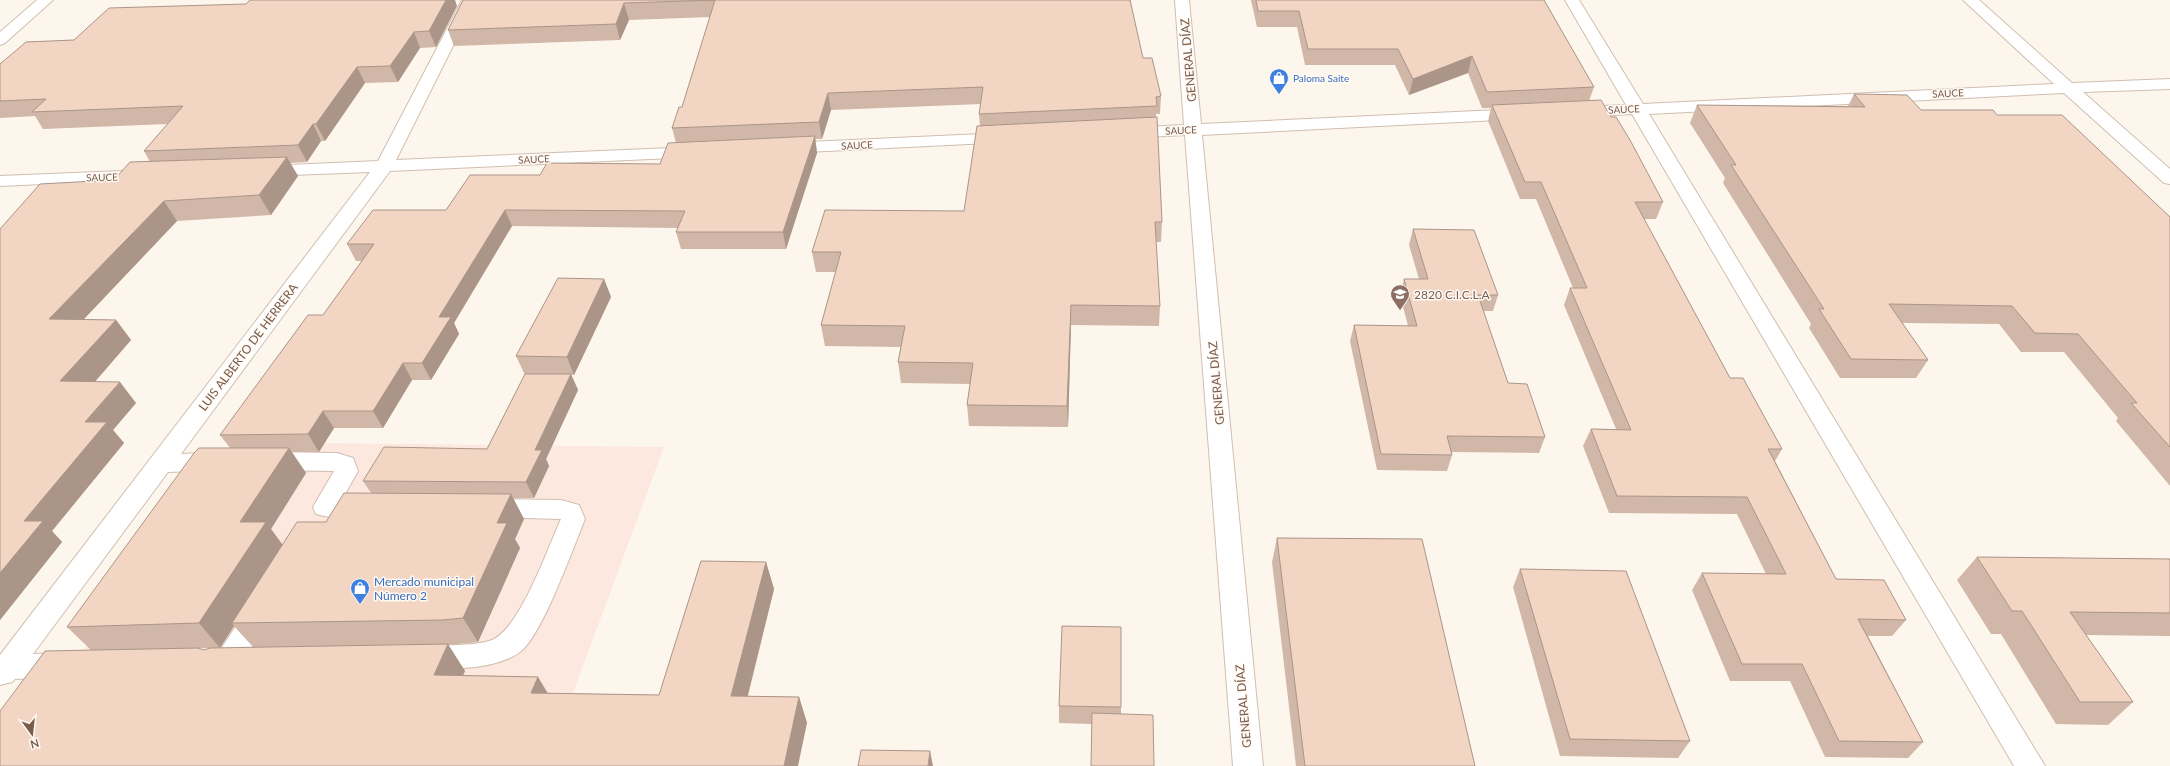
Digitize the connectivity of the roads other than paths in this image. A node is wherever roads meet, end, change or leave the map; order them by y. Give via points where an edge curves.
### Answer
1 (46, 0) edge
2 (469, 0) edge
3 (1182, 0) edge
4 (1572, 0) edge
5 (1970, 0) edge
6 (0, 40) edge
7 (2170, 84) edge
8 (2068, 88) junction
9 (1637, 109) junction
10 (1566, 112) edge
11 (1534, 114) edge
12 (1195, 130) junction
13 (1115, 133) edge
14 (1020, 137) edge
15 (766, 149) edge
16 (710, 152) edge
17 (384, 166) junction
18 (251, 171) edge
19 (165, 175) edge
20 (2170, 179) edge
21 (0, 181) edge
22 (161, 463) junction
23 (388, 508) edge
24 (467, 508) edge
25 (274, 588) edge
26 (399, 658) edge
27 (259, 662) edge
28 (89, 663) edge
29 (4, 672) edge
30 (1248, 766) edge
31 (2030, 766) edge

1 - 6 street
2 - 17 street, LUIS ALBERTO DE HERRERA
3 - 12 street, GENERAL DÍAZ
4 - 9 street
5 - 8 street
7 - 8 street, SAUCE
8 - 9 street, SAUCE
8 - 20 street
9 - 10 street, SAUCE
9 - 31 street
11 - 12 street, SAUCE
12 - 13 street, SAUCE
12 - 30 street, GENERAL DÍAZ
14 - 15 street, SAUCE
16 - 17 street, SAUCE
17 - 18 street, SAUCE
17 - 22 street, LUIS ALBERTO DE HERRERA
19 - 21 street, SAUCE
22 - 23 street via 344,464 346,471 319,517
22 - 29 street, LUIS ALBERTO DE HERRERA
24 - 26 street via 561,509 570,512 573,518 527,622 511,644 484,654 459,658
25 - 27 street via 216,663
28 - 29 street

